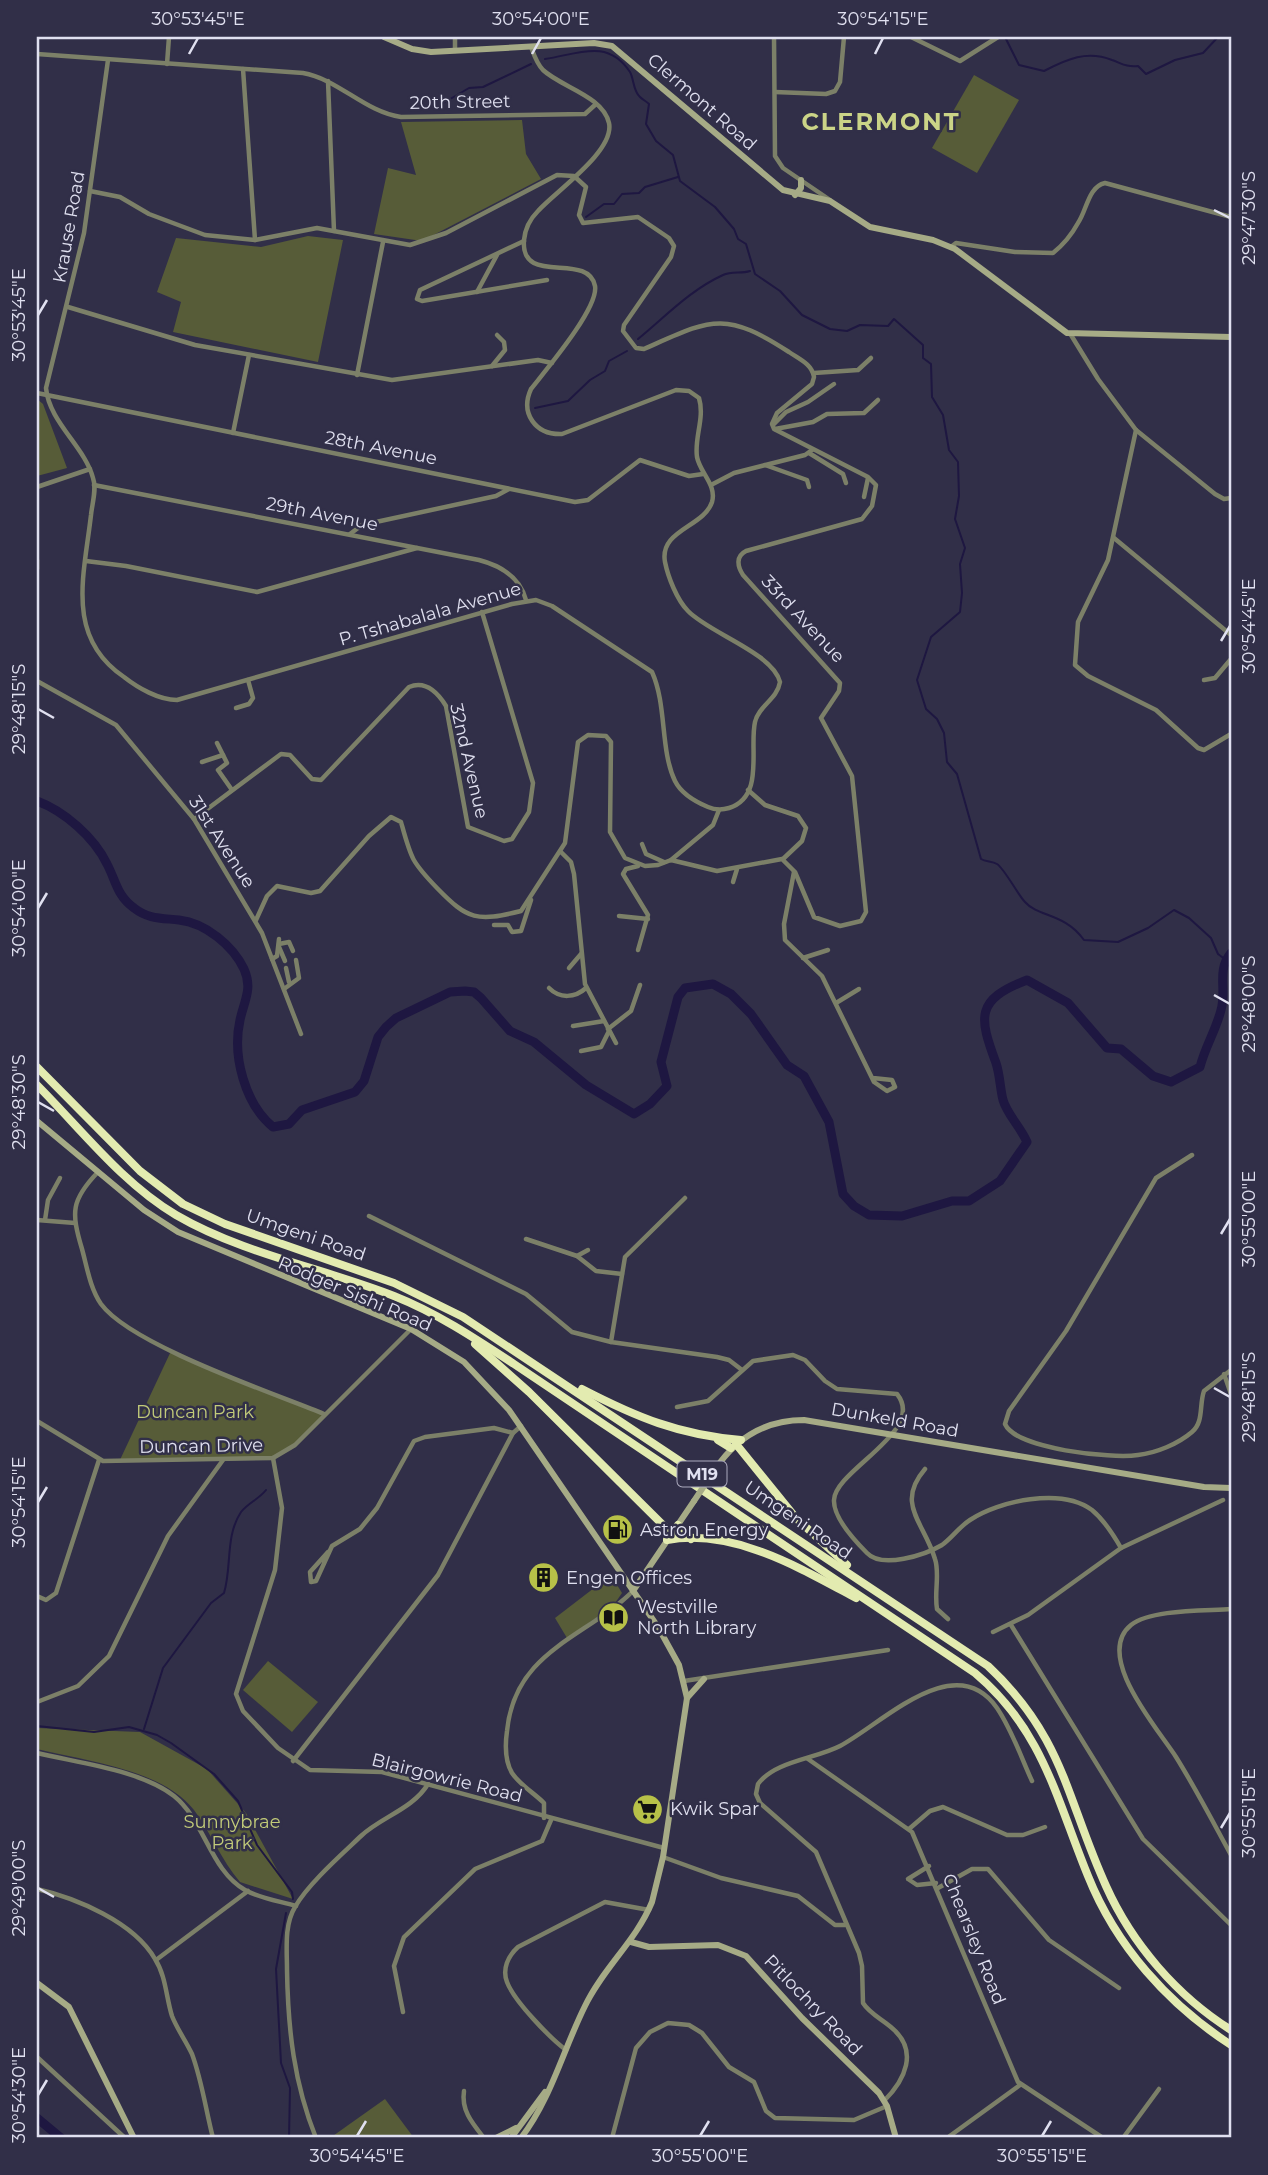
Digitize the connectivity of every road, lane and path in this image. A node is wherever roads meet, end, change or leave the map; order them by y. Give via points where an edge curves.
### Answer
1 (169, 37) edge
2 (384, 37) edge
3 (455, 37) edge
4 (774, 37) edge
5 (844, 37) edge
6 (911, 37) edge
7 (998, 37) edge
8 (603, 40) edge
9 (530, 46) junction
10 (456, 51) junction
11 (37, 54) edge
12 (108, 60) junction
13 (167, 64) junction
14 (243, 69) junction
15 (328, 81) junction
16 (775, 92) junction
17 (596, 104) junction
18 (574, 176) junction
19 (801, 180) junction
20 (90, 191) junction
21 (795, 195) junction
22 (830, 201) junction
23 (1231, 217) edge
24 (334, 230) junction
25 (255, 240) junction
26 (524, 241) junction
27 (383, 242) junction
28 (951, 247) junction
29 (497, 254) junction
30 (547, 280) dead end
31 (478, 292) junction
32 (68, 307) junction
33 (497, 335) dead end
34 (1071, 335) junction
35 (1231, 337) edge
36 (249, 355) junction
37 (871, 358) dead end
38 (552, 363) junction
39 (492, 367) junction
40 (814, 373) junction
41 (358, 375) junction
42 (834, 384) dead end
43 (37, 393) edge
44 (47, 397) junction
45 (878, 400) dead end
46 (773, 427) junction
47 (1136, 430) junction
48 (233, 433) junction
49 (810, 451) junction
50 (765, 465) junction
51 (90, 470) junction
52 (704, 474) junction
53 (868, 477) junction
54 (846, 483) dead end
55 (94, 485) junction
56 (711, 485) junction
57 (37, 487) edge
58 (809, 487) dead end
59 (509, 489) junction
60 (864, 497) dead end
61 (1231, 498) edge
62 (350, 534) junction
63 (1114, 538) junction
64 (418, 548) junction
65 (37, 560) edge
66 (86, 561) junction
67 (37, 569) edge
68 (526, 600) junction
69 (482, 612) junction
70 (1231, 635) edge
71 (1231, 659) edge
72 (248, 680) junction
73 (1205, 680) dead end
74 (37, 681) edge
75 (236, 708) dead end
76 (1231, 734) edge
77 (217, 743) dead end
78 (223, 755) junction
79 (202, 762) dead end
80 (232, 790) junction
81 (748, 790) junction
82 (719, 810) junction
83 (194, 819) junction
84 (642, 845) dead end
85 (561, 852) junction
86 (783, 859) junction
87 (671, 860) junction
88 (665, 862) junction
89 (639, 865) junction
90 (737, 869) junction
91 (795, 872) junction
92 (733, 882) dead end
93 (531, 899) junction
94 (618, 916) dead end
95 (648, 919) junction
96 (256, 920) junction
97 (494, 925) dead end
98 (279, 944) junction
99 (638, 950) dead end
100 (828, 950) dead end
101 (293, 951) dead end
102 (582, 953) junction
103 (803, 958) junction
104 (272, 960) junction
105 (296, 960) dead end
106 (285, 961) dead end
107 (286, 968) dead end
108 (569, 968) dead end
109 (289, 982) junction
110 (640, 985) dead end
111 (549, 988) dead end
112 (586, 988) junction
113 (284, 989) junction
114 (859, 989) dead end
115 (836, 1003) junction
116 (604, 1021) junction
117 (573, 1026) dead end
118 (609, 1030) junction
119 (301, 1034) dead end
120 (616, 1043) dead end
121 (581, 1051) dead end
122 (37, 1060) edge
123 (37, 1067) edge
124 (873, 1078) junction
125 (37, 1088) edge
126 (65, 1095) junction
127 (37, 1121) edge
128 (1192, 1155) dead end
129 (99, 1171) junction
130 (60, 1178) dead end
131 (685, 1198) dead end
132 (369, 1216) dead end
133 (37, 1220) edge
134 (45, 1220) junction
135 (75, 1223) junction
136 (526, 1239) dead end
137 (587, 1250) dead end
138 (577, 1256) junction
139 (622, 1274) junction
140 (458, 1328) junction
141 (411, 1329) junction
142 (611, 1342) junction
143 (516, 1350) junction
144 (742, 1370) junction
145 (1231, 1370) edge
146 (1224, 1374) junction
147 (1231, 1394) edge
148 (677, 1406) dead end
149 (324, 1414) junction
150 (37, 1421) edge
151 (521, 1426) junction
152 (513, 1433) junction
153 (891, 1434) junction
154 (736, 1444) junction
155 (273, 1458) junction
156 (99, 1460) junction
157 (223, 1460) junction
158 (925, 1469) dead end
159 (1231, 1488) edge
160 (1223, 1500) dead end
161 (678, 1525) junction
162 (670, 1537) junction
163 (691, 1539) junction
164 (1121, 1548) junction
165 (931, 1550) junction
166 (328, 1552) junction
167 (633, 1591) junction
168 (37, 1595) edge
169 (1231, 1609) edge
170 (948, 1619) dead end
171 (899, 1621) junction
172 (1011, 1625) junction
173 (993, 1632) dead end
174 (941, 1634) junction
175 (888, 1650) dead end
176 (704, 1679) junction
177 (684, 1681) junction
178 (687, 1698) junction
179 (37, 1702) edge
180 (37, 1754) edge
181 (808, 1759) junction
182 (293, 1760) junction
183 (1032, 1781) dead end
184 (428, 1784) junction
185 (544, 1818) junction
186 (551, 1820) junction
187 (1045, 1827) dead end
188 (909, 1829) junction
189 (664, 1848) junction
190 (1231, 1855) edge
191 (663, 1857) junction
192 (929, 1866) junction
193 (937, 1885) junction
194 (37, 1889) edge
195 (248, 1891) junction
196 (296, 1906) junction
197 (649, 1910) junction
198 (1231, 1923) edge
199 (845, 1925) junction
200 (631, 1942) junction
201 (156, 1960) junction
202 (37, 1983) edge
203 (1119, 1988) dead end
204 (403, 2012) dead end
205 (1231, 2030) edge
206 (1231, 2045) edge
207 (566, 2050) junction
208 (37, 2057) edge
209 (1020, 2085) junction
210 (548, 2088) junction
211 (1159, 2089) dead end
212 (464, 2091) dead end
213 (886, 2103) junction
214 (522, 2124) junction
215 (125, 2138) edge
216 (134, 2138) edge
217 (213, 2138) edge
218 (316, 2138) edge
219 (484, 2138) edge
220 (496, 2138) edge
221 (510, 2138) edge
222 (521, 2138) edge
223 (612, 2138) edge
224 (896, 2138) edge
225 (947, 2138) edge
226 (1103, 2138) edge
227 (1124, 2138) edge

1 - 13 street
2 - 10 street, Clermont Road via 424,51
3 - 10 street
4 - 16 street, Clermont Road
5 - 16 street via 835,91
6 - 7 street via 960,61
8 - 9 street, Clermont Road
8 - 21 street, Clermont Road via 622,51 779,187
9 - 10 street, Clermont Road
9 - 17 street via 543,70
11 - 12 street, 20th Street
12 - 13 street, 20th Street
12 - 20 street, Krause Road
13 - 14 street, 20th Street
14 - 15 street, 20th Street via 303,73
14 - 25 street
15 - 17 street, 20th Street via 401,117 585,114
15 - 24 street
16 - 19 street, Clermont Road via 775,156
17 - 18 street via 608,121 608,140
18 - 26 street via 533,216
18 - 27 street via 557,175 423,243
18 - 40 street via 586,187 579,215 583,223 638,217 673,243 671,257 623,328 636,348 716,322 768,339
19 - 21 street
19 - 22 street, Clermont Road
20 - 25 street via 120,197 192,231
20 - 32 street, Krause Road
21 - 22 street, Clermont Road
22 - 28 street, Clermont Road via 870,227
23 - 28 street via 1105,183 1097,186 1076,226 1053,253 956,243
24 - 25 street via 312,228
24 - 27 street
26 - 29 street
26 - 38 street via 527,254 537,264 584,271 595,283 593,301
27 - 41 street
28 - 34 street, Clermont Road via 975,260
29 - 31 street
29 - 31 street via 416,296 422,301
30 - 31 street
32 - 36 street via 175,340
32 - 44 street, Krause Road
33 - 39 street via 505,350
34 - 35 street
34 - 47 street
36 - 41 street
36 - 48 street
37 - 40 street via 858,370
38 - 39 street via 542,360
38 - 52 street via 526,399 531,421 542,431 566,433 669,392 689,391 700,404 697,451
39 - 41 street via 405,380
40 - 46 street via 812,384 778,413
42 - 46 street via 786,412
43 - 44 street, 28th Avenue
44 - 48 street, 28th Avenue
44 - 51 street
45 - 46 street via 864,413 827,414 813,422
46 - 49 street
47 - 61 street via 1215,494
47 - 63 street
48 - 59 street, 28th Avenue
49 - 50 street
49 - 53 street
49 - 54 street via 843,474
50 - 56 street
50 - 58 street via 807,480
51 - 55 street, P. Tshabalala Avenue
51 - 57 street
52 - 56 street
52 - 59 street, 28th Avenue via 689,476 643,459 584,502
53 - 60 street
53 - 91 street, 33rd Avenue via 876,492 862,519 746,551 738,562 743,575 840,683 821,718 852,776 865,915 844,926 816,919
55 - 62 street, 29th Avenue
55 - 66 street, P. Tshabalala Avenue
56 - 81 street via 708,510 673,537 665,560 689,612 769,665 779,678 777,693 755,722
59 - 62 street via 496,496 362,525
62 - 64 street, 29th Avenue
63 - 70 street
63 - 76 street via 1104,573 1078,622 1074,659 1078,669 1156,710 1198,748 1207,748
64 - 66 street via 257,592
64 - 68 street, 29th Avenue via 494,565 520,582
65 - 67 street
66 - 72 street, P. Tshabalala Avenue via 83,606 91,643 117,673 173,700
68 - 69 street, P. Tshabalala Avenue
68 - 82 street, P. Tshabalala Avenue via 552,606 652,672 674,779 689,796
69 - 72 street, P. Tshabalala Avenue
69 - 80 street, 32nd Avenue via 533,783 529,812 512,839 504,841 468,827 446,706 434,691 418,684 409,687 321,780 312,779 284,754
71 - 73 street via 1215,678
72 - 75 street via 253,698
74 - 83 street, 31st Avenue via 116,725
77 - 78 street
78 - 79 street
78 - 80 street via 227,764 218,770
80 - 83 street, 32nd Avenue
81 - 82 street via 737,804
81 - 86 street via 765,805 798,816 806,828 802,841
82 - 87 street via 713,825
83 - 96 street, 31st Avenue
84 - 88 street via 646,854
85 - 89 street via 578,742 585,735 601,735 611,742 610,832 625,858
85 - 93 street
85 - 102 street via 571,862 574,874
86 - 90 street
86 - 91 street, 33rd Avenue
87 - 88 street
87 - 90 street via 711,871
88 - 89 street
89 - 95 street via 623,874 646,908
90 - 92 street
91 - 103 street via 783,931 788,944
93 - 96 street via 516,913 479,917 462,912 415,866 401,822 391,817 320,891 311,894 277,886
93 - 97 street via 521,931
94 - 95 street
95 - 99 street
96 - 104 street, 31st Avenue
98 - 101 street via 289,942
98 - 104 street
98 - 106 street
100 - 103 street
102 - 108 street
102 - 112 street
103 - 115 street via 820,972
104 - 113 street, 31st Avenue
105 - 109 street via 299,978
107 - 109 street
109 - 113 street
110 - 118 street via 631,1011
111 - 112 street via 571,996
112 - 116 street
113 - 119 street, 31st Avenue
114 - 115 street
115 - 124 street
116 - 117 street
116 - 118 street
118 - 120 street
118 - 121 street via 601,1047
122 - 126 highway
123 - 126 highway, Umgeni Road / M19
124 - 124 street via 892,1080 895,1087 885,1091
125 - 140 highway, Umgeni Road / M19 via 140,1189 188,1222 395,1296
126 - 143 highway, Umgeni Road / M19 via 140,1171 183,1204 225,1224 417,1292
127 - 129 street, Rodger Sishi Road
128 - 146 street via 1156,1178 1066,1331 1006,1419 1010,1433 1023,1440 1097,1454 1141,1455 1194,1431 1203,1391
129 - 135 street via 77,1197
129 - 141 street, Rodger Sishi Road via 178,1232
130 - 134 street via 48,1200
131 - 139 street via 626,1254
132 - 142 street via 526,1294 572,1332
133 - 134 street
134 - 135 street
135 - 149 street via 95,1294 115,1318 160,1346
136 - 138 street
137 - 138 street
138 - 139 street via 596,1271
139 - 142 street
140 - 162 highway via 529,1392
140 - 171 highway, Umgeni Road / M19
141 - 149 street, Duncan Drive
141 - 151 street, Rodger Sishi Road via 464,1362
142 - 144 street via 717,1357
143 - 154 highway via 628,1412 673,1430
143 - 174 highway, Umgeni Road / M19
144 - 148 street via 708,1401
144 - 153 street via 758,1359 797,1356 837,1389 895,1393 903,1410
145 - 146 street
146 - 147 street
149 - 155 street, Duncan Drive via 288,1451
150 - 156 street
151 - 152 street
151 - 167 street, Rodger Sishi Road
152 - 166 street via 494,1429 417,1439 371,1517
152 - 182 street via 438,1575
153 - 154 street, Dunkeld Road via 796,1420 769,1425
153 - 159 street, Dunkeld Road
153 - 165 street via 839,1484 835,1508 875,1559 889,1561
154 - 161 street, Dunkeld Road, bridge
154 - 174 highway via 779,1499 832,1554
155 - 157 street, Duncan Drive
155 - 182 street, Blairgowrie Road via 282,1501 278,1547 269,1595 236,1694 247,1716
156 - 157 street, Duncan Drive
156 - 168 street via 58,1588 50,1599
157 - 179 street via 165,1542 109,1656 78,1686
158 - 165 street via 912,1485 910,1497
160 - 164 street
161 - 162 street, Dunkeld Road
161 - 163 highway
162 - 163 highway
162 - 167 street, Dunkeld Road
163 - 171 highway via 766,1554
164 - 165 street via 1087,1507 1037,1497 975,1517
164 - 172 street
165 - 170 street via 937,1567 937,1608
166 - 166 street via 309,1574 311,1582 317,1580
167 - 177 street, Rodger Sishi Road via 666,1641
167 - 185 street via 547,1654 531,1671 513,1704 506,1738 509,1765 516,1778 544,1803
169 - 190 street via 1141,1619 1123,1634 1120,1648 1138,1706 1174,1754
171 - 206 highway, Umgeni Road / M19 via 975,1673 1012,1709 1042,1754 1088,1878 1120,1936 1168,1995
172 - 173 street
172 - 198 street via 1143,1839
174 - 205 highway, Umgeni Road / M19 via 988,1667 1034,1716 1060,1762 1102,1875 1132,1932 1183,1992
175 - 176 street
176 - 177 street
176 - 178 street
177 - 178 street, Rodger Sishi Road
178 - 189 street, Rodger Sishi Road
180 - 195 street via 163,1788 186,1806 227,1873
181 - 183 street via 845,1743 927,1692 952,1684 974,1689 993,1703
181 - 188 street, Chearsley Road
181 - 199 street via 763,1777 756,1794 764,1808 816,1852
182 - 184 street, Blairgowrie Road via 315,1771 375,1770
184 - 185 street, Blairgowrie Road
184 - 196 street via 418,1797 362,1835
185 - 186 street, Blairgowrie Road
186 - 189 street, Blairgowrie Road
186 - 204 street via 542,1841 475,1869 404,1937 394,1966
187 - 188 street via 1007,1835 939,1807
188 - 192 street, Chearsley Road
189 - 191 street, Rodger Sishi Road
191 - 197 street, Rodger Sishi Road
191 - 199 street via 721,1878 798,1896 835,1924
192 - 193 street, Chearsley Road
192 - 193 street via 908,1879 917,1885
193 - 203 street via 972,1868 988,1869 1049,1940
193 - 209 street, Chearsley Road
194 - 201 street via 66,1897 118,1924
195 - 196 street
195 - 201 street
196 - 218 street via 287,1946 290,2046 298,2088
197 - 200 street, Rodger Sishi Road
197 - 207 street via 614,1901 598,1904 518,1947 509,1957 507,1982
199 - 213 street via 861,1961 863,2003 896,2032 906,2052 902,2079
200 - 207 street, Rodger Sishi Road via 590,1997
200 - 213 street, Pitlochry Road via 649,1947 718,1945 746,1956
201 - 217 street via 172,2015 193,2059
202 - 216 street via 69,2007
207 - 210 street, Rodger Sishi Road
208 - 215 street
209 - 225 street
209 - 226 street
210 - 214 street, Rodger Sishi Road
210 - 222 street, Rodger Sishi Road
211 - 227 street
212 - 219 street via 468,2116
213 - 223 street via 854,2120 775,2119 764,2108 754,2082 729,2067 699,2030 668,2023 650,2032 636,2048
213 - 224 street, Pitlochry Road
214 - 220 street
214 - 221 street, Rodger Sishi Road

